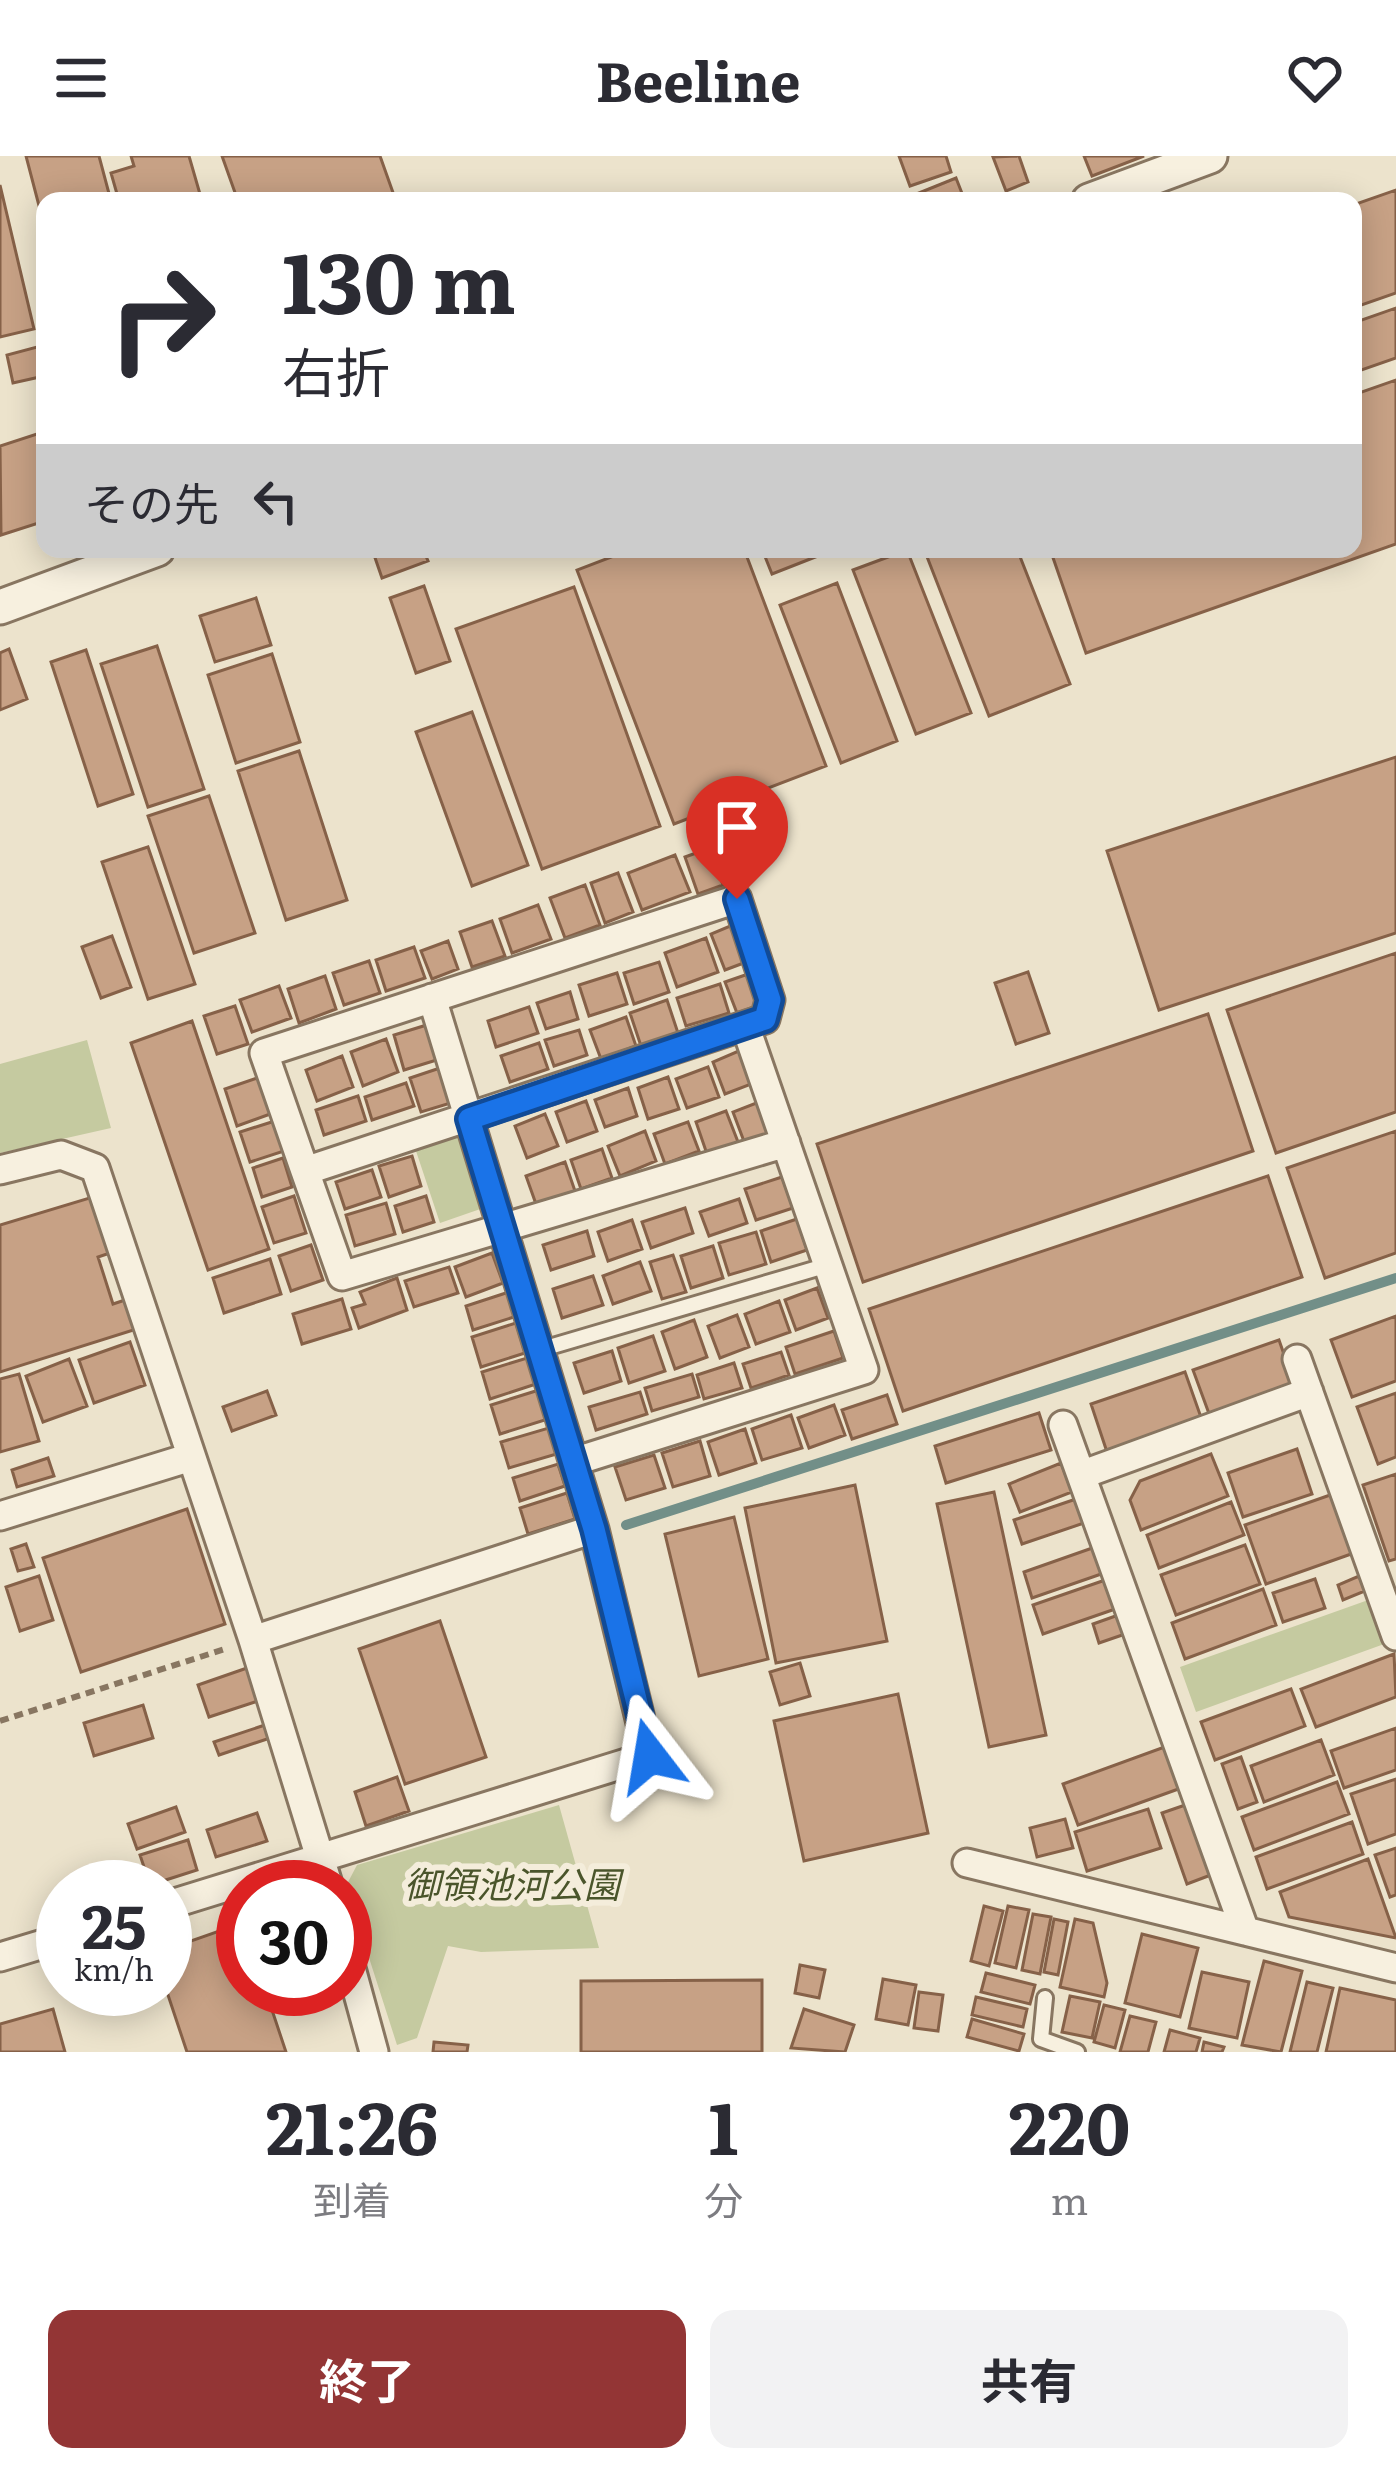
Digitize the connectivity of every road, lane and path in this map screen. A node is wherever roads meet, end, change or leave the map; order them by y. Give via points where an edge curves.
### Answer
1 (1210, 156) edge
2 (1113, 192) edge
3 (133, 558) edge
4 (0, 608) edge
5 (432, 998) junction
6 (746, 1028) junction
7 (469, 1119) junction
8 (786, 1143) junction
9 (0, 1170) edge
10 (305, 1171) junction
11 (502, 1230) junction
12 (828, 1265) junction
13 (539, 1350) junction
14 (1297, 1359) dead end
15 (1309, 1392) junction
16 (1063, 1425) dead end
17 (191, 1457) junction
18 (573, 1462) junction
19 (1081, 1474) junction
20 (0, 1516) edge
21 (594, 1529) junction
22 (1396, 1636) edge
23 (253, 1640) junction
24 (0, 1721) edge
25 (320, 1857) junction
26 (321, 1860) edge
27 (967, 1863) dead end
28 (192, 1897) edge
29 (1245, 1931) junction
30 (36, 1947) edge
31 (0, 1958) edge
32 (1396, 1968) edge
33 (1046, 1998) dead end
34 (364, 2016) edge
35 (374, 2052) edge
36 (1077, 2052) edge

1 - 2 street
3 - 4 street
5 - 6 street via 737,899 770,1000 765,1019
5 - 7 street
5 - 10 street via 263,1053
6 - 7 street
6 - 8 street
7 - 10 street
7 - 11 street
8 - 11 street
8 - 12 street
9 - 17 street via 61,1155 95,1168
10 - 11 street via 342,1276
11 - 13 street
12 - 13 lane
12 - 18 street via 864,1370
13 - 18 street
14 - 15 street
15 - 19 street
15 - 22 street
16 - 19 street
17 - 20 street
17 - 23 street
18 - 21 street
19 - 29 street
21 - 23 street
21 - 25 street via 650,1756
23 - 24 path
23 - 25 street
25 - 26 street
25 - 28 street
27 - 29 street
29 - 32 street
30 - 31 street
33 - 36 lane via 1041,2038
34 - 35 street

